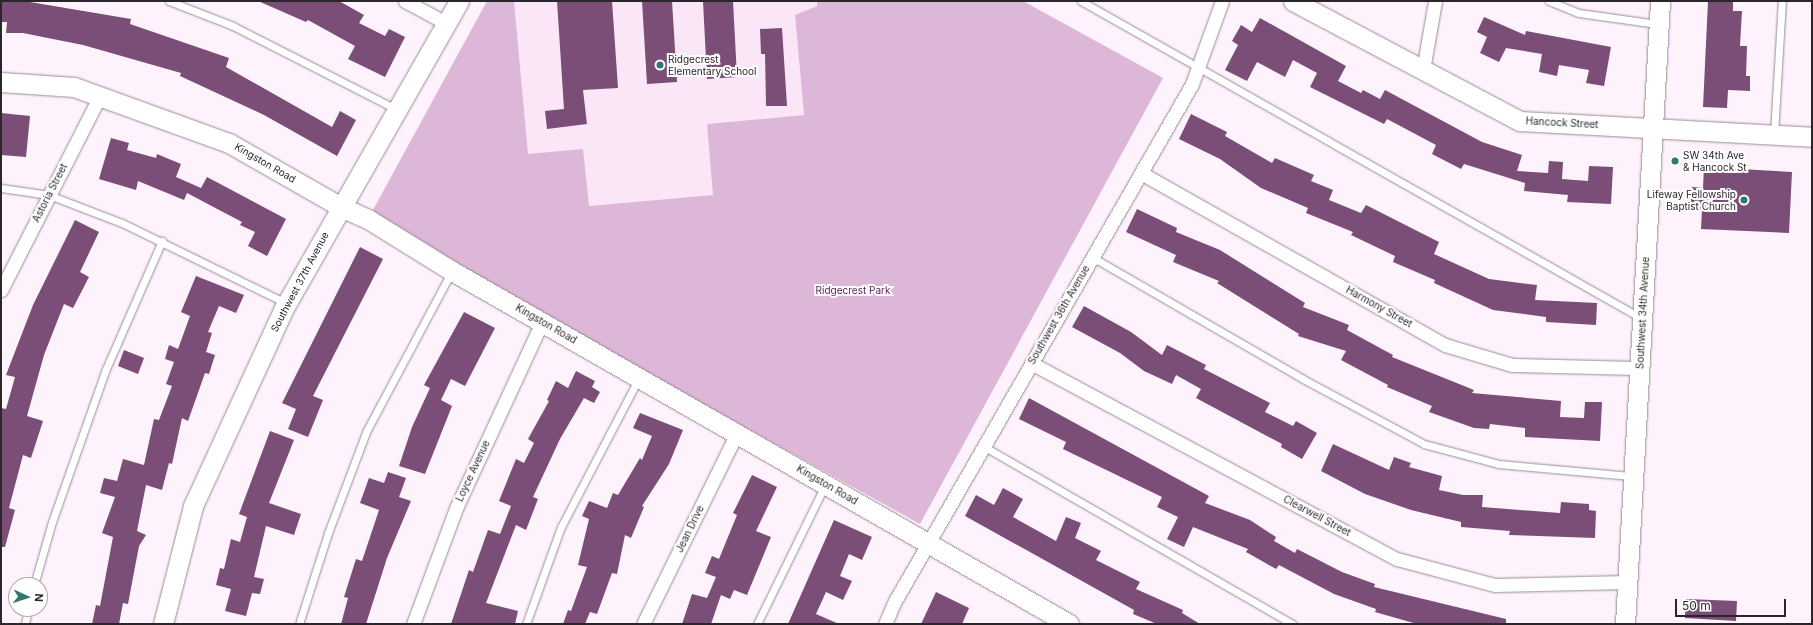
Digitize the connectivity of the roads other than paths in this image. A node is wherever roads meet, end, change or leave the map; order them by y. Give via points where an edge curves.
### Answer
1 (169, 1) edge
2 (405, 1) edge
3 (459, 1) edge
4 (1081, 1) edge
5 (1222, 1) edge
6 (1294, 1) edge
7 (1435, 1) edge
8 (1548, 1) edge
9 (1660, 1) edge
10 (1782, 1) edge
11 (446, 23) junction
12 (1659, 24) junction
13 (1198, 68) junction
14 (1423, 70) junction
15 (1, 82) edge
16 (100, 96) junction
17 (397, 110) junction
18 (1653, 128) junction
19 (1774, 134) junction
20 (1812, 137) edge
21 (1141, 173) junction
22 (1, 188) edge
23 (49, 196) junction
24 (341, 207) junction
25 (162, 241) junction
26 (1092, 257) junction
27 (452, 271) junction
28 (1, 290) edge
29 (286, 303) junction
30 (1642, 318) junction
31 (542, 322) junction
32 (1031, 363) junction
33 (1639, 368) junction
34 (639, 377) junction
35 (737, 434) junction
36 (983, 446) junction
37 (1633, 477) junction
38 (826, 484) junction
39 (928, 543) junction
40 (36, 577) edge
41 (1627, 582) junction
42 (163, 624) edge
43 (299, 624) edge
44 (413, 624) edge
45 (526, 624) edge
46 (643, 624) edge
47 (757, 624) edge
48 (885, 624) edge
49 (1069, 624) edge
50 (1292, 624) edge
51 (1625, 624) edge

1 - 17 lane via 234,26
2 - 11 street
3 - 11 street, Southwest 37th Avenue
4 - 13 lane
5 - 13 street, Southwest 36th Avenue
6 - 14 street, Hancock Street
7 - 14 street
8 - 12 lane via 1579,13
9 - 12 street, Southwest 34th Avenue
10 - 19 lane
11 - 17 street, Southwest 37th Avenue
12 - 18 street, Southwest 34th Avenue
13 - 21 street, Southwest 36th Avenue via 1192,84
13 - 30 lane
14 - 18 street, Hancock Street via 1520,120
15 - 16 street, Kingston Road via 74,87
16 - 23 street, Astoria Street
16 - 24 street, Kingston Road via 229,143
17 - 24 street, Southwest 37th Avenue
18 - 19 street, Hancock Street
18 - 30 street, Southwest 34th Avenue
19 - 20 street, Hancock Street
21 - 26 street, Southwest 36th Avenue
21 - 33 street, Harmony Street via 1445,345 1512,365
22 - 23 lane
23 - 25 lane
23 - 28 street, Astoria Street
24 - 27 street, Kingston Road via 368,219
24 - 29 street, Southwest 37th Avenue
25 - 29 lane
25 - 40 lane via 106,369 52,522
26 - 32 street, Southwest 36th Avenue
26 - 37 lane via 1303,379 1424,444 1499,464
27 - 31 street, Kingston Road
27 - 43 lane via 367,430 328,533
29 - 42 street, Southwest 37th Avenue via 193,506
30 - 33 street, Southwest 34th Avenue
31 - 34 street, Kingston Road
31 - 44 street, Loyce Avenue via 457,506
32 - 36 street, Southwest 36th Avenue
32 - 41 street, Clearwell Street via 1397,558 1495,585
33 - 37 street, Southwest 34th Avenue
34 - 35 street, Kingston Road
34 - 45 lane via 561,527
35 - 38 street, Kingston Road
35 - 46 street, Jean Drive
36 - 39 street, Southwest 36th Avenue
36 - 50 lane
37 - 41 street, Southwest 34th Avenue
38 - 39 street, Kingston Road
38 - 47 lane
39 - 48 street, Southwest 36th Avenue
39 - 49 street, Kingston Road
41 - 51 street, Southwest 34th Avenue

